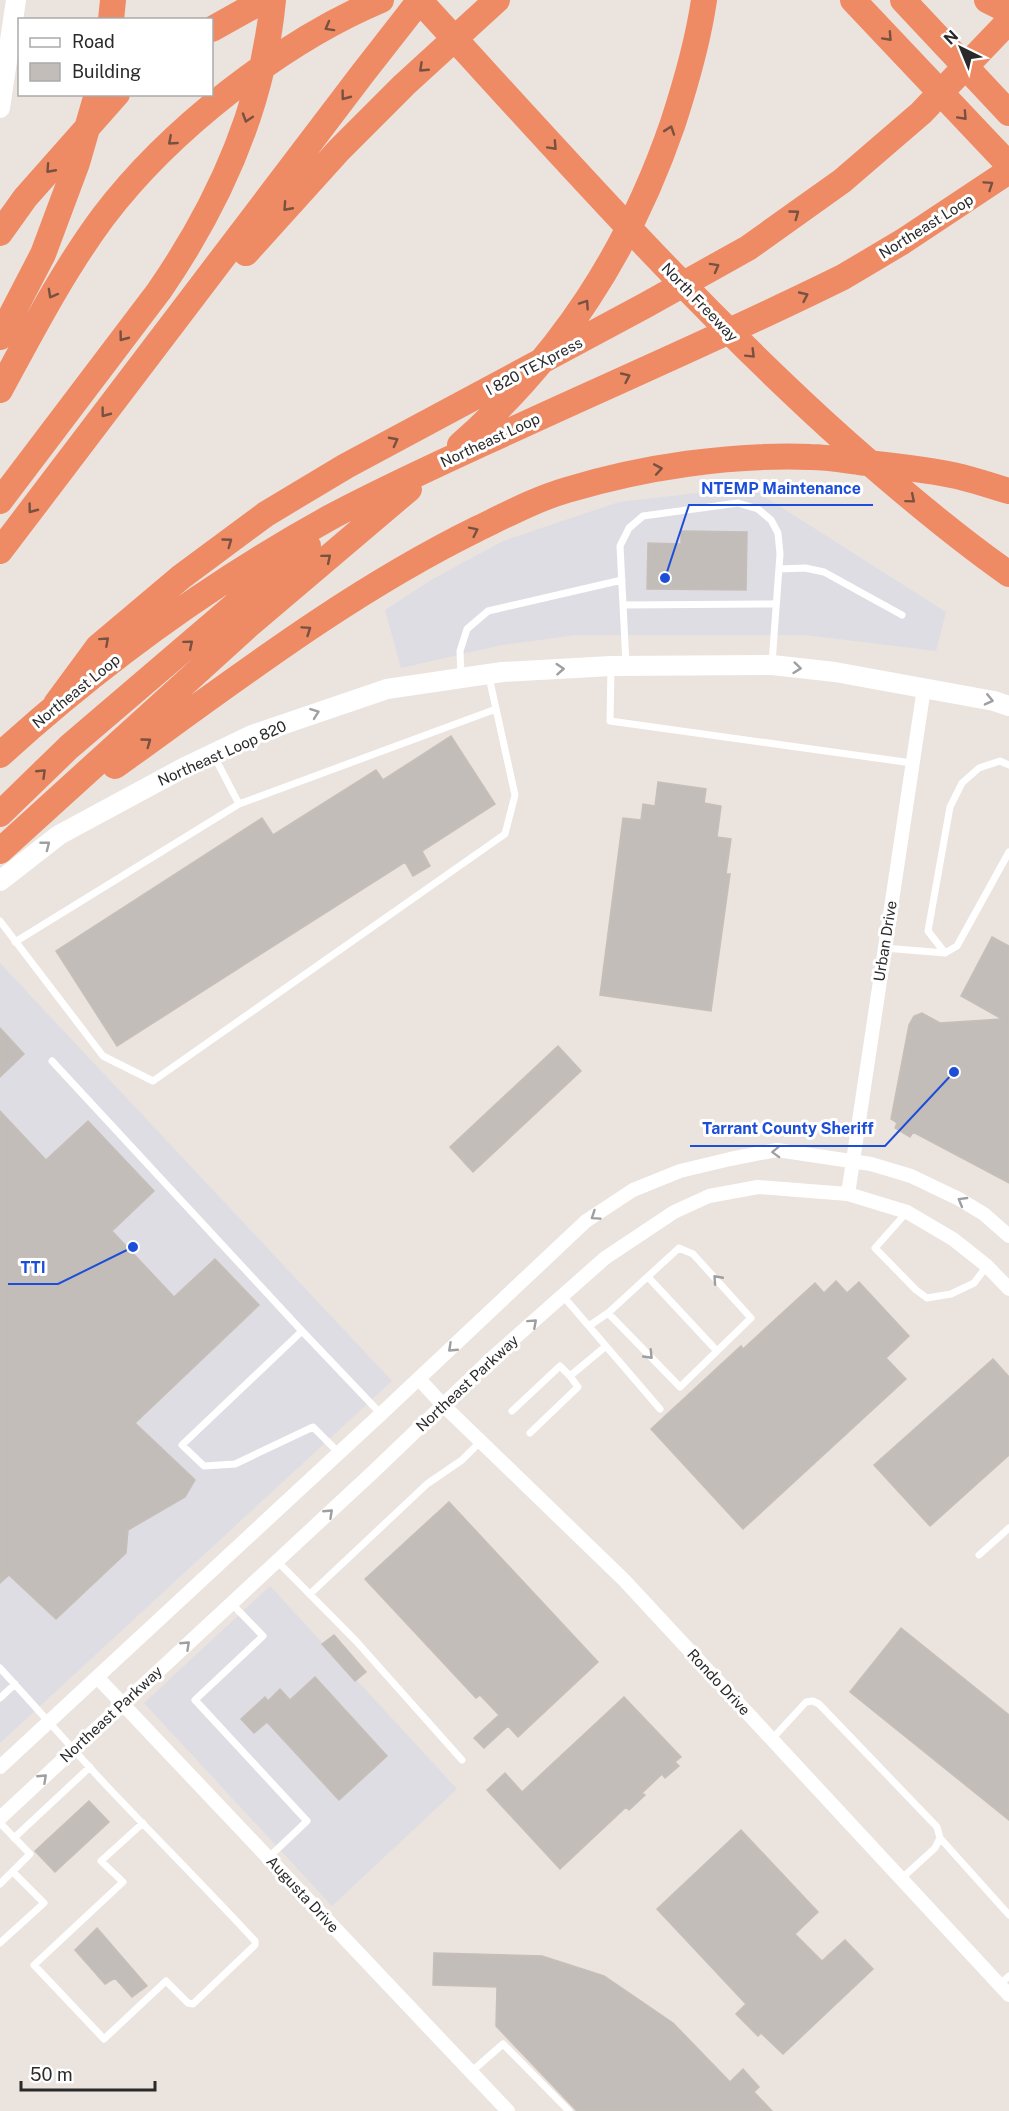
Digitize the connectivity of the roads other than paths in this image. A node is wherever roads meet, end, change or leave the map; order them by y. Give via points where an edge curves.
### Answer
1 (16, 0) edge
2 (113, 0) edge
3 (264, 0) edge
4 (273, 0) edge
5 (381, 0) edge
6 (419, 0) edge
7 (497, 0) edge
8 (704, 0) edge
9 (853, 0) edge
10 (903, 0) edge
11 (987, 0) edge
12 (1009, 11) edge
13 (111, 18) edge
14 (1009, 21) edge
15 (213, 28) edge
16 (96, 96) edge
17 (115, 96) edge
18 (0, 108) edge
19 (1009, 113) edge
20 (1009, 165) edge
21 (1009, 171) edge
22 (0, 233) edge
23 (192, 300) junction
24 (0, 337) edge
25 (0, 390) edge
26 (402, 481) junction
27 (1009, 491) edge
28 (0, 501) edge
29 (0, 551) edge
30 (779, 568) junction
31 (1009, 574) edge
32 (622, 580) junction
33 (776, 604) junction
34 (623, 605) junction
35 (902, 615) dead end
36 (772, 665) junction
37 (618, 666) junction
38 (495, 673) junction
39 (461, 678) junction
40 (924, 688) junction
41 (56, 704) junction
42 (1009, 706) edge
43 (496, 709) junction
44 (212, 754) junction
45 (0, 755) edge
46 (912, 763) junction
47 (1009, 765) edge
48 (239, 804) junction
49 (0, 814) edge
50 (0, 852) edge
51 (1009, 852) edge
52 (0, 881) edge
53 (0, 921) edge
54 (15, 942) junction
55 (884, 948) junction
56 (945, 952) junction
57 (52, 1060) dead end
58 (851, 1161) junction
59 (848, 1194) junction
60 (907, 1212) junction
61 (1009, 1236) edge
62 (987, 1266) junction
63 (648, 1277) junction
64 (1009, 1289) edge
65 (563, 1296) junction
66 (608, 1313) junction
67 (589, 1326) junction
68 (302, 1331) junction
69 (606, 1346) junction
70 (717, 1351) junction
71 (570, 1376) junction
72 (419, 1379) junction
73 (443, 1405) junction
74 (660, 1409) dead end
75 (512, 1411) dead end
76 (381, 1414) junction
77 (530, 1433) dead end
78 (481, 1442) junction
79 (339, 1453) junction
80 (1009, 1528) edge
81 (979, 1555) dead end
82 (277, 1561) junction
83 (310, 1594) junction
84 (231, 1603) junction
85 (0, 1668) edge
86 (98, 1678) junction
87 (15, 1684) junction
88 (0, 1698) edge
89 (122, 1704) junction
90 (49, 1722) junction
91 (772, 1739) junction
92 (74, 1750) junction
93 (462, 1760) dead end
94 (0, 1767) edge
95 (90, 1767) junction
96 (0, 1820) edge
97 (143, 1823) junction
98 (14, 1838) junction
99 (940, 1838) junction
100 (268, 1858) junction
101 (13, 1872) junction
102 (901, 1879) junction
103 (0, 1884) edge
104 (1009, 1915) edge
105 (0, 1943) edge
106 (1006, 1985) edge
107 (471, 2072) junction
108 (508, 2111) edge
109 (569, 2111) edge

1 - 18 main road
2 - 13 highway
3 - 15 highway
4 -> 28 highway via 261,75 228,172 198,229 159,291
5 -> 25 highway via 298,43 226,94 163,149 104,216 57,285
6 -> 23 highway
6 -> 31 highway, North Freeway via 623,221 784,387 908,497
7 -> 23 highway via 339,150 229,272
50 -> 8 highway via 251,623 478,429 524,384 576,317 622,243 651,182 684,90
9 -> 20 highway
10 - 19 highway
11 - 12 highway
41 -> 14 highway, I 820 TEXpress via 98,647 181,577 266,514 346,466 748,248 842,182 921,113
16 - 24 highway via 77,163 43,254
17 -> 22 highway via 25,198
26 -> 21 highway, Northeast Loop via 843,277
23 -> 29 highway
26 - 41 highway, Northeast Loop via 329,518 229,578
49 -> 26 highway via 69,747 265,580
50 -> 27 highway via 267,656 357,596 440,547 566,490 696,462 811,457 958,476
30 - 32 lane via 777,533 771,520 758,509 738,503 643,516 629,528 620,546
30 - 33 lane
30 - 35 lane via 824,572
32 - 34 lane
32 - 39 lane via 488,611 467,628 460,651
33 - 34 lane
33 - 36 lane
34 - 37 lane
36 - 37 main road
36 -> 40 main road
38 -> 37 main road
37 - 46 lane via 610,721
38 - 39 main road, Northeast Loop 820
38 - 43 lane
44 -> 39 main road, Northeast Loop 820 via 252,735 387,689
40 -> 42 main road
40 - 46 street, Urban Drive
41 - 45 highway, Northeast Loop
43 - 48 lane
43 - 54 lane via 515,795 505,834 153,1081 102,1056
44 - 48 lane
52 -> 44 main road, Northeast Loop 820 via 59,835
46 - 55 street, Urban Drive
47 - 56 lane via 1000,761 979,768 962,783 950,807 928,931
48 - 54 lane
51 - 56 lane via 957,946
53 - 54 lane
55 - 56 lane
55 - 58 street, Urban Drive
57 - 68 lane
58 - 59 street, Urban Drive
61 -> 58 street via 959,1198 910,1176
58 -> 72 street via 777,1150 680,1171 633,1190 586,1221
59 - 60 street, Northeast Parkway
59 - 65 street, Northeast Parkway via 758,1187 710,1196 674,1212 605,1258
60 - 62 street, Northeast Parkway via 953,1239
60 - 62 lane via 875,1248 927,1298 951,1294 974,1283
62 - 64 street, Northeast Parkway
63 - 66 lane
63 - 70 lane
70 -> 63 lane via 751,1318 693,1254 679,1248
65 - 67 lane
73 -> 65 street, Northeast Parkway
66 - 67 lane
66 -> 70 lane via 680,1387
67 - 69 lane
68 - 76 lane
68 - 79 lane via 182,1445 204,1466 235,1464 313,1427
69 - 71 lane
69 - 74 lane
71 - 75 lane via 560,1366
71 - 77 lane via 578,1387
72 - 73 street, Rondo Drive
72 - 76 street
73 - 78 street, Rondo Drive
82 -> 73 street, Northeast Parkway
76 - 79 street
78 - 83 lane via 427,1484
78 - 91 street, Rondo Drive via 624,1580
79 - 86 street
80 - 81 lane
82 - 83 lane
82 - 84 street, Northeast Parkway
83 - 93 lane
89 -> 84 street, Northeast Parkway
84 - 100 lane via 263,1636 195,1700 306,1821
85 - 87 lane
86 - 89 street, Augusta Drive
86 - 90 street
87 - 88 lane
87 - 90 lane
89 - 92 street, Northeast Parkway
89 - 100 street, Augusta Drive
90 - 92 lane
90 - 94 street
91 - 99 lane via 806,1702 819,1704 937,1827
91 - 102 street, Rondo Drive
92 - 95 lane
96 -> 92 street, Northeast Parkway
95 - 97 lane
95 - 98 lane
96 - 98 lane
97 - 97 lane via 255,1945 193,2004 166,1981 104,2039 34,1965 123,1882 101,1861
98 - 101 lane via 30,1854
99 - 102 lane via 935,1848
99 - 104 lane
100 - 107 street, Augusta Drive
101 - 103 lane
101 - 105 lane via 44,1903
102 - 106 street, Rondo Drive
107 - 108 street, Augusta Drive
107 - 109 lane via 503,2044

